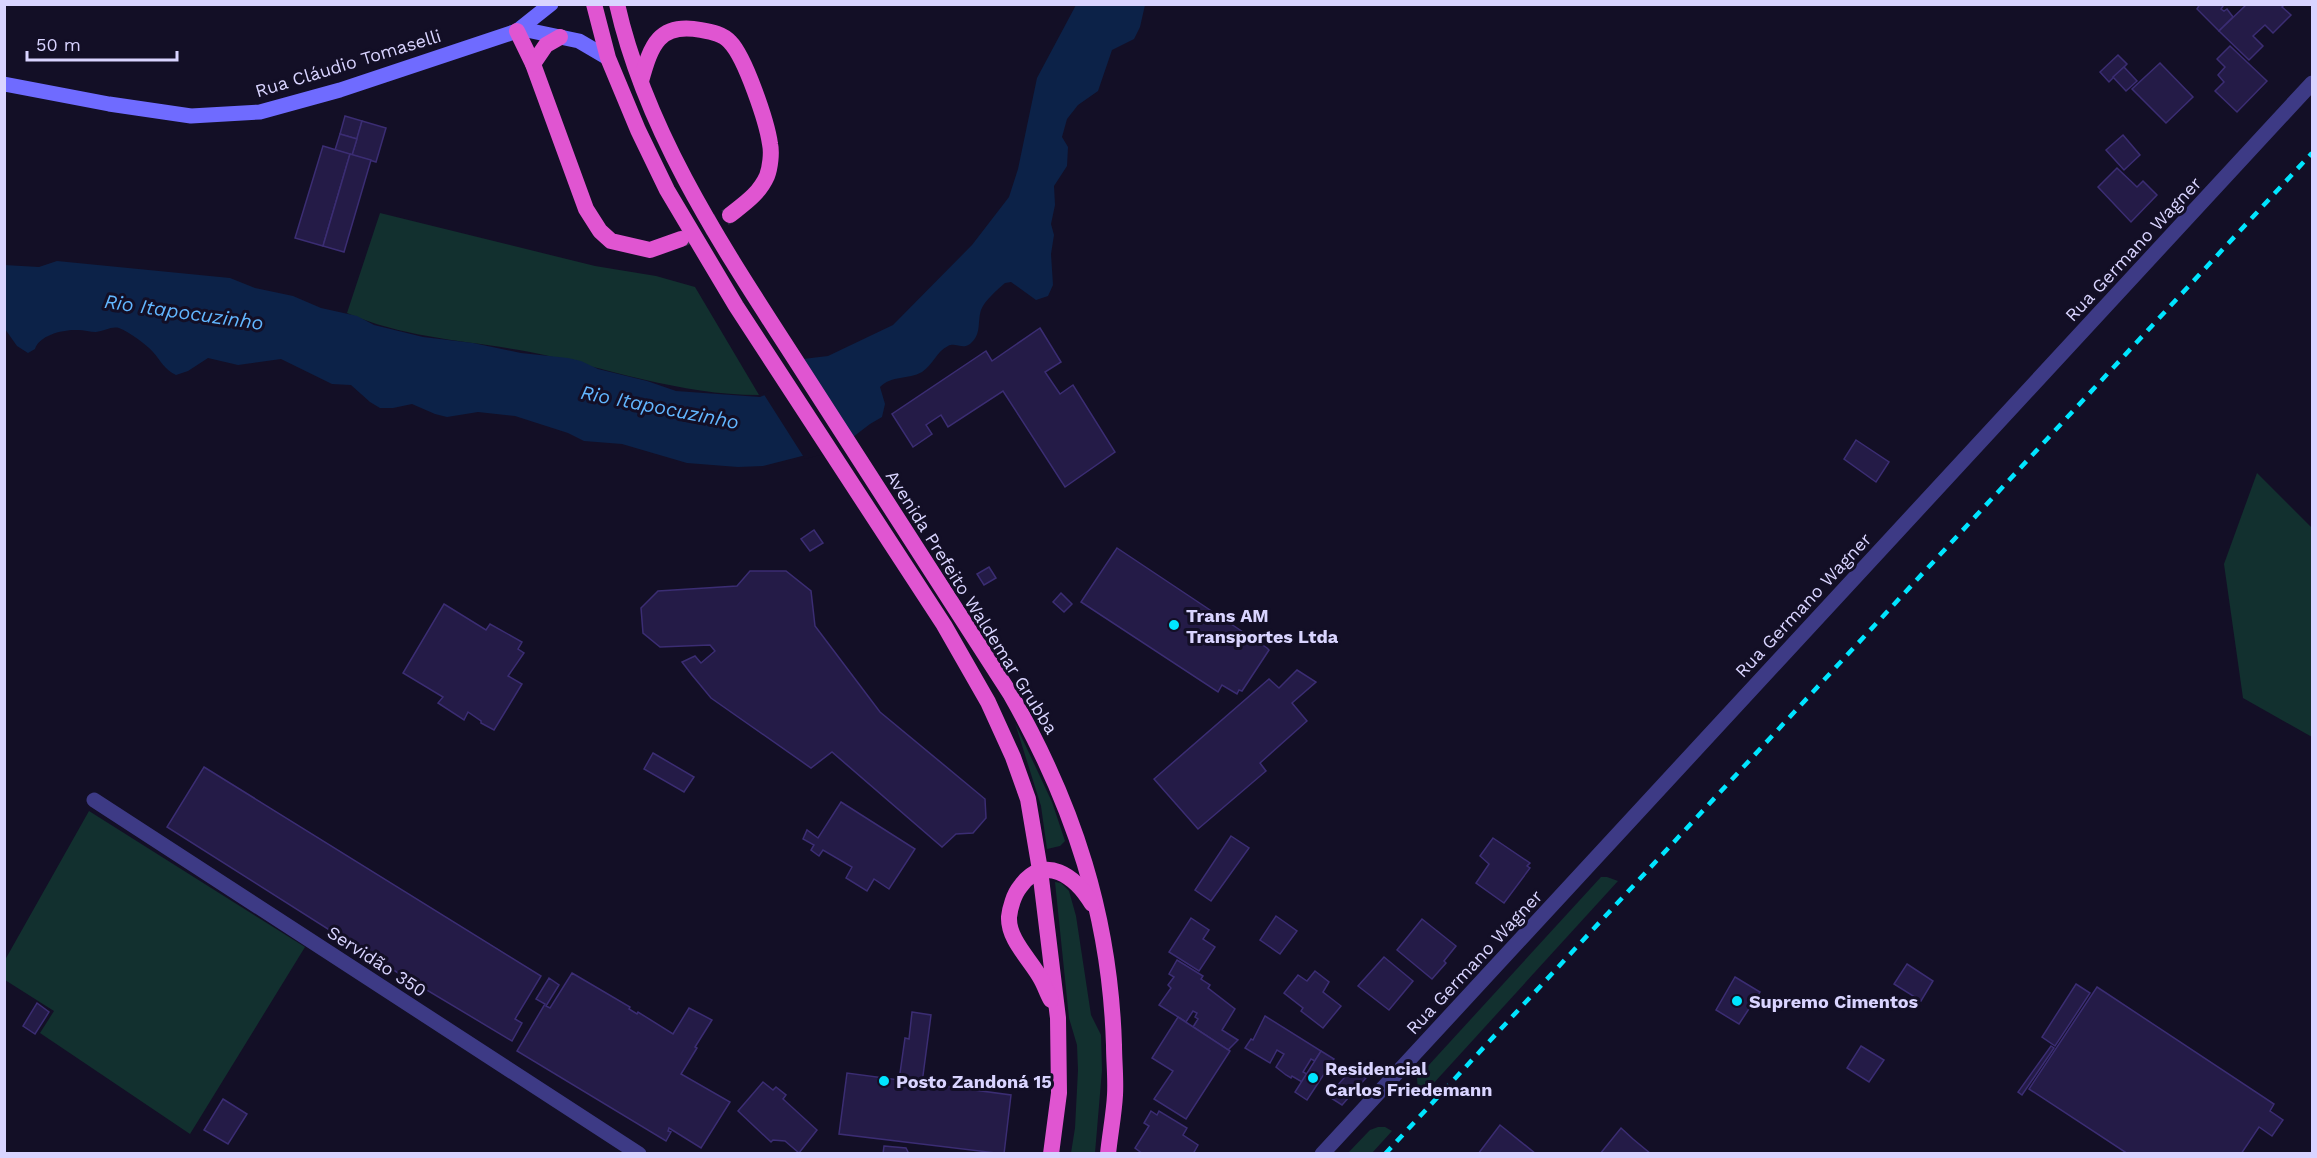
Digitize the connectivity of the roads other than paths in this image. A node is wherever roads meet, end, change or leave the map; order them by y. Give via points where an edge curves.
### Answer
1 (551, 4) edge
2 (594, 4) edge
3 (617, 4) edge
4 (520, 30) junction
5 (560, 37) junction
6 (609, 58) junction
7 (533, 64) junction
8 (640, 81) junction
9 (2313, 83) edge
10 (4, 84) edge
11 (730, 215) tunnel mouth
12 (681, 239) tunnel mouth
13 (94, 801) dead end
14 (1040, 870) junction
15 (1100, 916) junction
16 (1058, 1018) junction
17 (639, 1154) edge
18 (1051, 1154) edge
19 (1108, 1154) edge
20 (1322, 1154) edge

1 - 4 main road, Rua Cláudio Tomaselli
2 - 6 highway, Avenida Prefeito Waldemar Grubba
3 - 8 highway, Avenida Prefeito Waldemar Grubba
4 - 5 main road
4 - 7 highway
4 - 10 main road, Rua Cláudio Tomaselli via 340,90 260,112 192,116
5 - 6 main road via 579,41
5 - 7 highway via 546,45
6 - 14 highway, Avenida Prefeito Waldemar Grubba via 667,190 736,306 932,605 993,711 1028,799
7 - 12 highway via 586,209 600,231 611,241 650,250
8 - 11 highway via 651,52 669,30 716,32 729,39 737,50 771,145 768,173 758,193
8 - 15 highway, Avenida Prefeito Waldemar Grubba via 671,151 721,242 1011,695 1039,745 1082,848
9 - 20 street, Rua Germano Wagner
13 - 17 street, Servidão 350
14 - 15 highway via 1054,871 1076,882
14 - 16 highway, Avenida Prefeito Waldemar Grubba
14 - 16 highway via 1026,877 1016,892 1009,918 1013,936 1041,979
15 - 19 highway, Avenida Prefeito Waldemar Grubba via 1113,1010 1115,1094
16 - 18 highway, Avenida Prefeito Waldemar Grubba via 1059,1093

